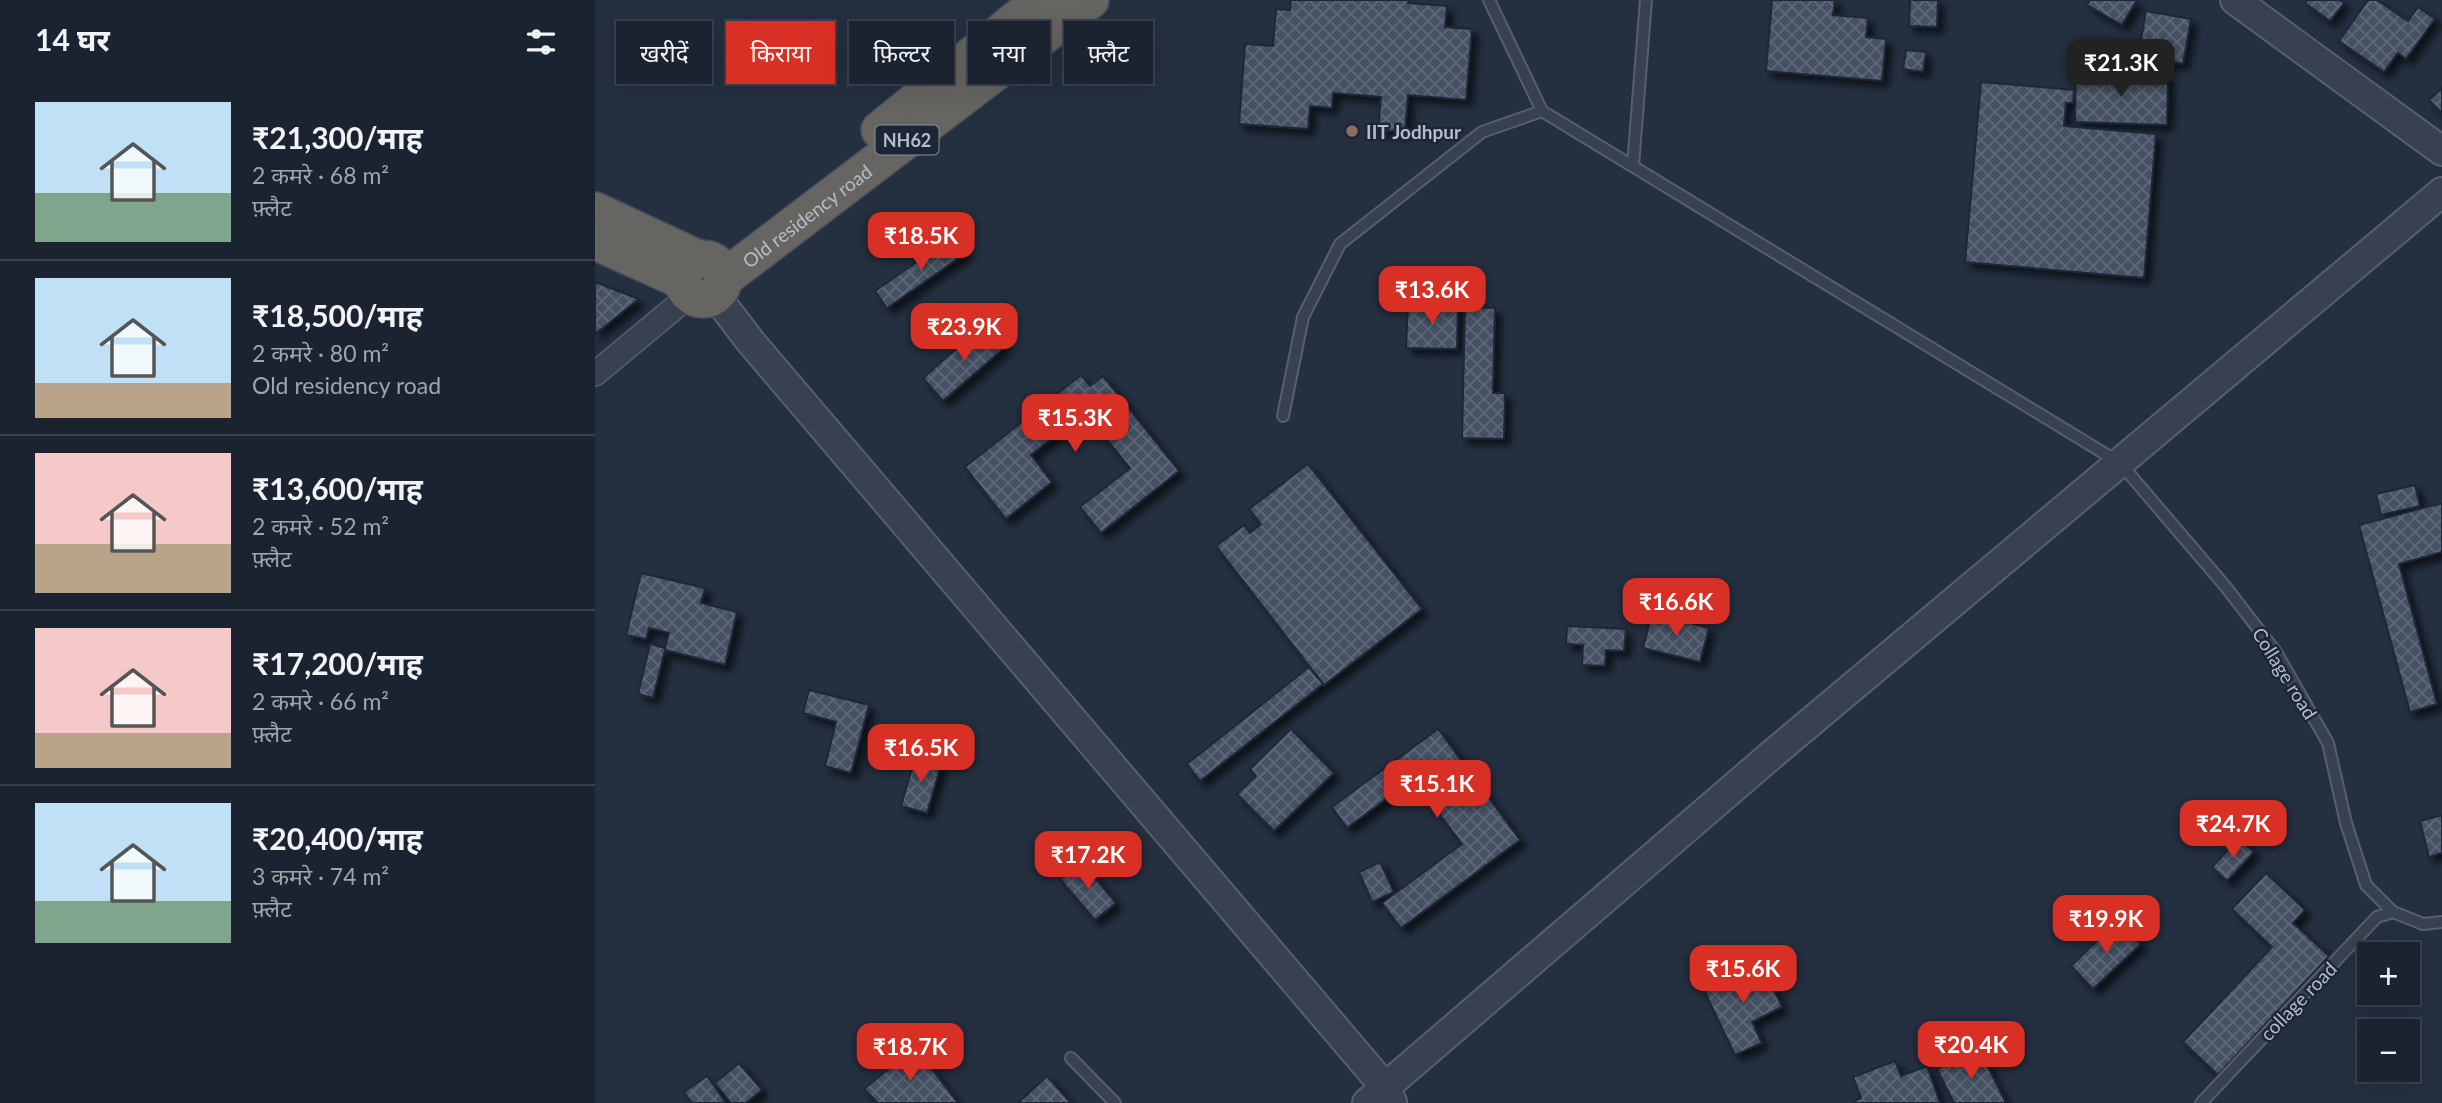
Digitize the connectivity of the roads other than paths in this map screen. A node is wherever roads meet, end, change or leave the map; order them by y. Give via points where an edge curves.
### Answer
1 (1039, 0) edge
2 (1090, 0) edge
3 (1489, 0) edge
4 (1646, 0) edge
5 (2235, 0) edge
6 (1542, 111) junction
7 (2442, 152) edge
8 (1633, 166) junction
9 (2442, 192) edge
10 (595, 211) edge
11 (595, 241) edge
12 (704, 278) junction
13 (595, 374) edge
14 (1283, 416) dead end
15 (2120, 463) junction
16 (2393, 912) junction
17 (2442, 922) edge
18 (1071, 1058) dead end
19 (1382, 1098) edge
20 (1115, 1103) edge
21 (2201, 1103) edge

1 - 12 highway, Old residency road / NH62
2 - 12 highway, Old residency road / NH62
3 - 6 lane
4 - 8 lane
5 - 7 street
6 - 8 lane, Collage road
6 - 14 lane via 1482,132 1340,244 1303,317
8 - 15 lane, Collage road
9 - 15 street
10 - 12 highway
11 - 12 highway
12 - 13 street
12 - 19 street via 750,341
15 - 16 lane, Collage road via 2276,652 2328,743 2366,885
15 - 19 street via 1775,752
16 - 17 lane via 2423,924
16 - 21 lane, collage road via 2377,917
18 - 20 lane

